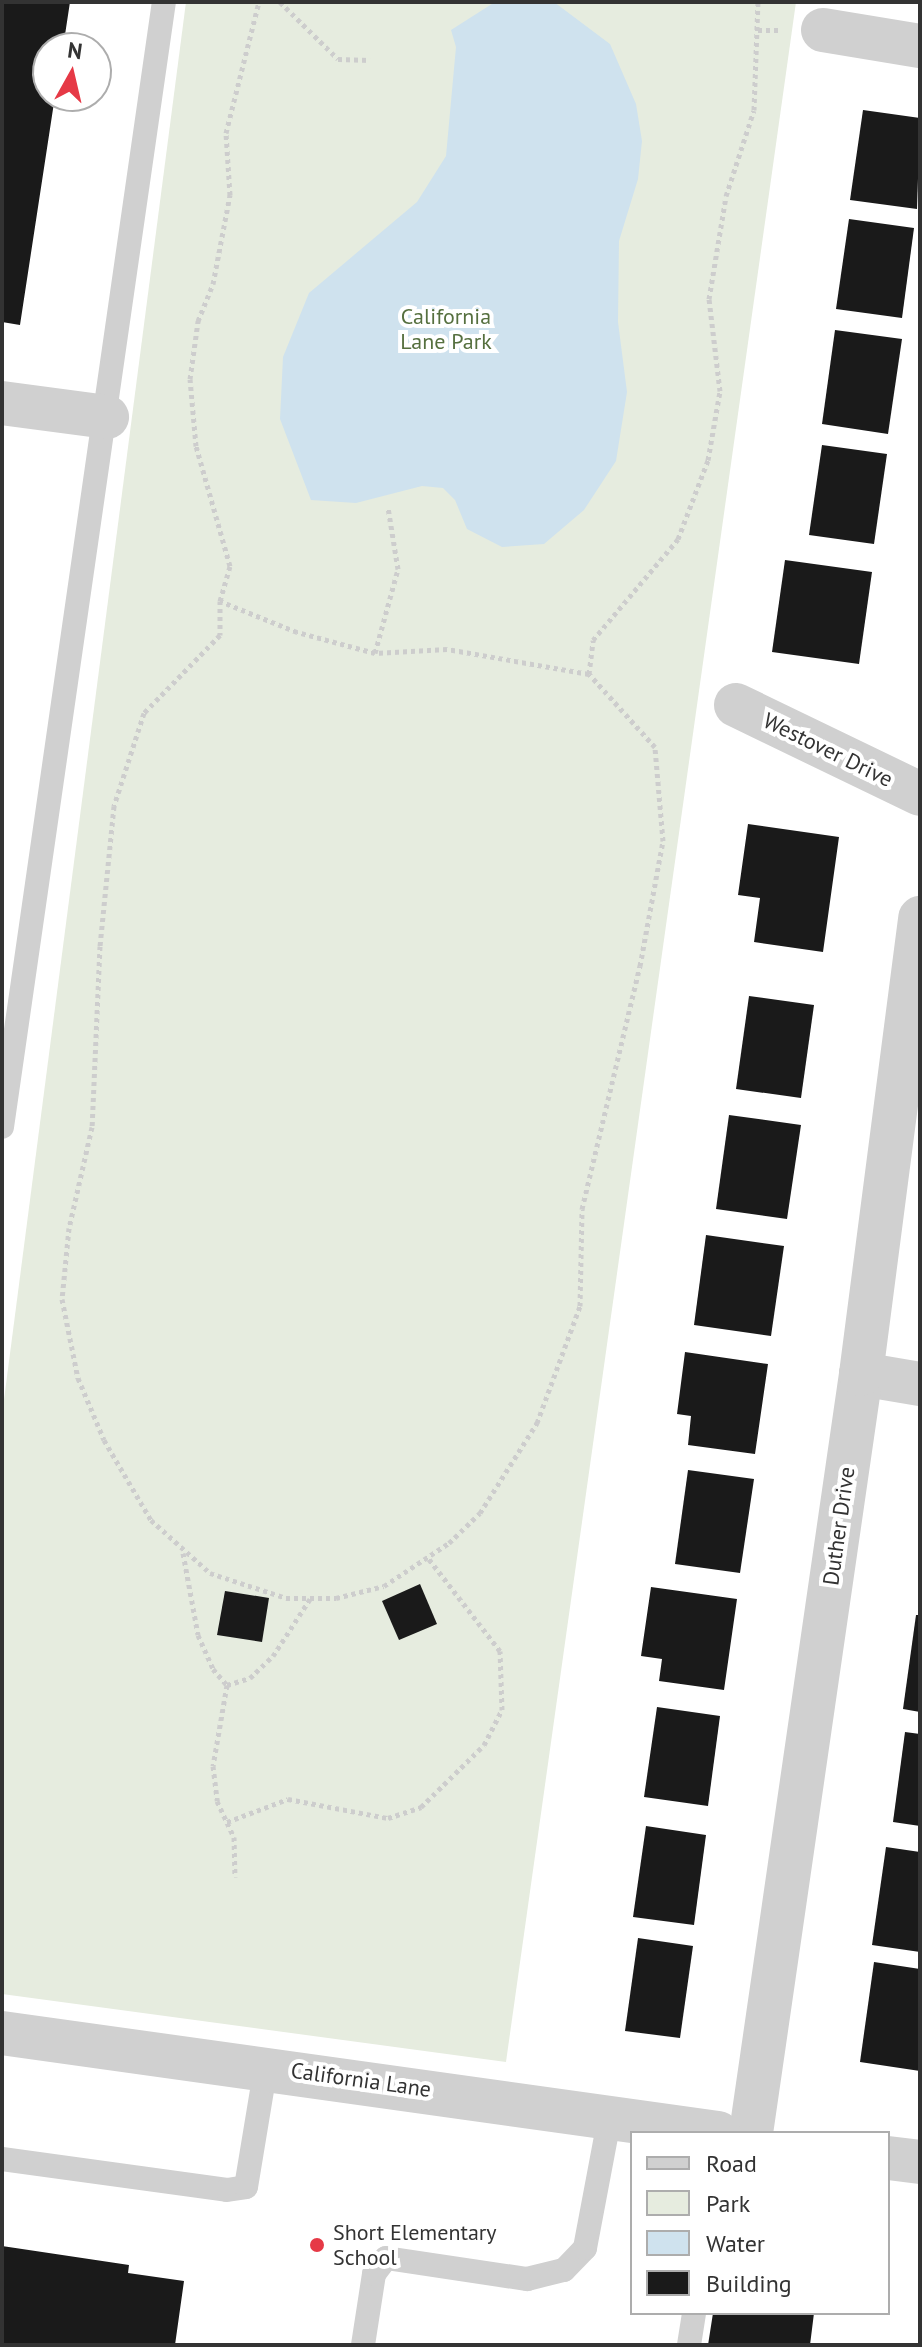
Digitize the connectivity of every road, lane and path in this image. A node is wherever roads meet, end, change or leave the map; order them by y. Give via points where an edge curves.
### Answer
1 (164, 2) edge
2 (259, 2) edge
3 (280, 2) edge
4 (758, 2) edge
5 (823, 30) dead end
6 (920, 46) edge
7 (370, 60) dead end
8 (2, 403) edge
9 (107, 417) junction
10 (388, 507) dead end
11 (220, 601) junction
12 (375, 653) junction
13 (589, 674) junction
14 (736, 705) dead end
15 (920, 794) edge
16 (920, 918) edge
17 (2, 1127) edge
18 (861, 1374) junction
19 (920, 1384) edge
20 (183, 1553) junction
21 (428, 1558) junction
22 (310, 1599) junction
23 (227, 1685) junction
24 (227, 1822) junction
25 (235, 1877) dead end
26 (2, 2033) edge
27 (266, 2066) junction
28 (610, 2116) junction
29 (705, 2131) edge
30 (751, 2131) edge
31 (890, 2158) edge
32 (2, 2159) edge
33 (920, 2162) edge
34 (694, 2315) edge
35 (363, 2345) edge
36 (689, 2345) edge

1 - 9 lane
2 - 11 path via 226,133 230,195 213,284 198,321 190,379 196,446 230,566
3 - 7 path via 338,59
4 - 13 path via 754,110 726,196 709,299 720,391 708,460 678,539 593,640
5 - 6 street
8 - 9 street
9 - 17 lane
10 - 12 path via 398,569
11 - 12 path via 297,632
11 - 20 path via 220,635 144,713 114,806 100,946 92,1127 69,1228 62,1299 78,1378 104,1440 151,1520
12 - 13 path via 447,649
13 - 21 path via 655,747 663,841 640,966 582,1209 580,1306 558,1373 512,1467 480,1513
14 - 15 street, Westover Drive
16 - 18 street, Duther Drive
18 - 19 street
18 - 30 street, Duther Drive
20 - 22 path via 210,1573 261,1592
20 - 23 path via 198,1635 213,1669
21 - 22 path via 384,1586
21 - 24 path via 500,1651 505,1677 502,1710 484,1745 421,1807 388,1818 288,1799
22 - 23 path via 273,1656 250,1678
23 - 24 path via 213,1766 217,1801
24 - 25 path via 234,1837
26 - 27 street, California Lane
27 - 28 street, California Lane
27 - 32 lane via 246,2187 227,2190
28 - 29 street, California Lane
28 - 35 lane via 585,2248 564,2270 527,2279 386,2258 374,2274
31 - 33 street
34 - 36 lane

